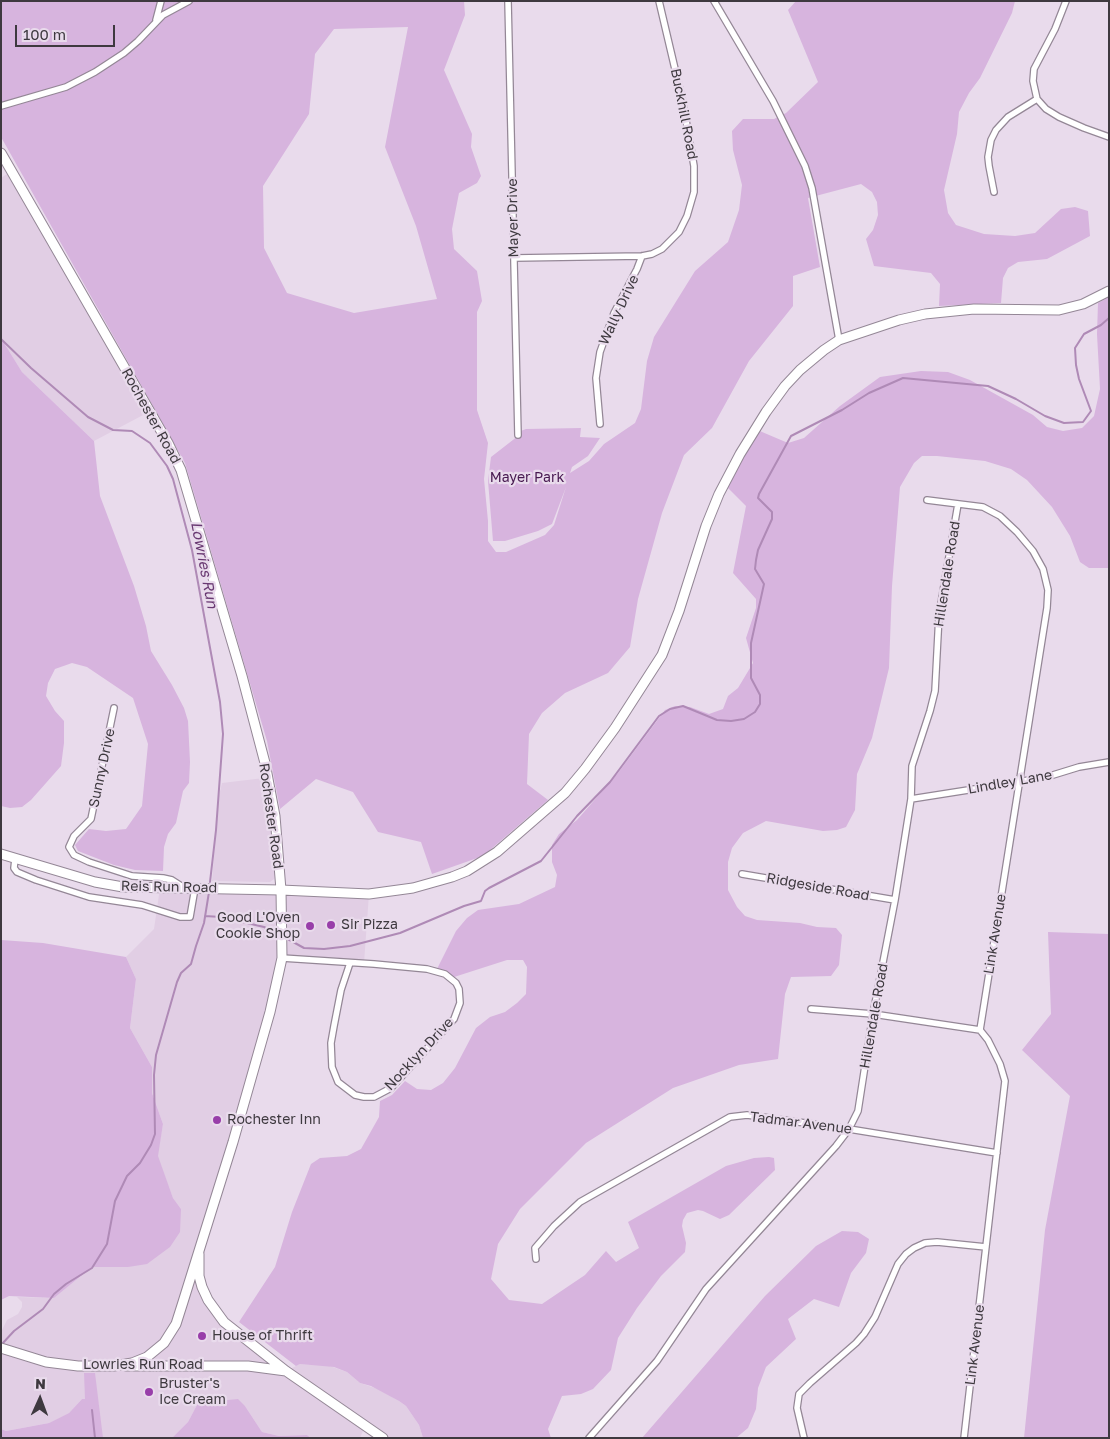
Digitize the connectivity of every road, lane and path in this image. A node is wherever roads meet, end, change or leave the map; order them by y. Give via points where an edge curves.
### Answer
1 (161, 1) edge
2 (188, 1) edge
3 (508, 1) edge
4 (659, 1) edge
5 (714, 1) edge
6 (1066, 1) edge
7 (156, 20) junction
8 (1037, 99) junction
9 (1, 106) edge
10 (1109, 137) edge
11 (1, 153) edge
12 (994, 192) dead end
13 (642, 256) junction
14 (514, 258) junction
15 (1109, 291) edge
16 (839, 340) junction
17 (600, 424) dead end
18 (518, 435) dead end
19 (928, 500) dead end
20 (958, 504) junction
21 (114, 708) dead end
22 (1109, 762) edge
23 (1020, 782) junction
24 (911, 799) junction
25 (1, 854) edge
26 (15, 859) junction
27 (742, 874) dead end
28 (183, 887) junction
29 (195, 888) junction
30 (281, 890) junction
31 (895, 900) junction
32 (282, 958) junction
33 (350, 963) junction
34 (811, 1009) dead end
35 (873, 1014) junction
36 (980, 1030) junction
37 (849, 1129) junction
38 (997, 1153) junction
39 (200, 1247) junction
40 (986, 1247) junction
41 (536, 1259) dead end
42 (1, 1348) edge
43 (114, 1366) junction
44 (286, 1371) junction
45 (383, 1438) edge
46 (589, 1438) edge
47 (804, 1438) edge
48 (964, 1438) edge

1 - 7 street
2 - 7 street
3 - 14 street, Mayer Drive
4 - 13 street, Buckhill Road via 688,128 694,192 680,232 662,249
5 - 16 street via 773,102 805,166 812,188
6 - 8 street via 1034,69
7 - 9 street via 124,53 88,76 66,87
8 - 10 street via 1059,117
8 - 12 street via 1008,117 992,140 988,157
11 - 30 main road, Rochester Road via 181,470 265,763
13 - 14 street, Buckhill Road
13 - 17 street, Wally Drive via 614,313 600,352 596,378
14 - 18 street, Mayer Drive
15 - 16 main road, Reis Run Road via 1067,309 987,308 938,312 899,320
16 - 30 main road, Reis Run Road via 792,378 748,441 719,494 706,526 662,655 595,757 553,805 485,860 467,871 433,883 391,893
19 - 20 street, Link Avenue
20 - 23 street, Link Avenue via 982,507 1000,516 1017,532 1043,569 1048,590
20 - 24 street, Hillendale Road via 938,615 935,691 912,766
21 - 28 street, Sunny Drive via 91,820 74,836 69,847 74,855 89,862 132,876 172,880
22 - 23 street, Lindley Lane
23 - 24 street, Lindley Lane
23 - 36 street, Link Avenue
24 - 31 street, Hillendale Road
25 - 26 main road, Reis Run Road
26 - 28 main road, Reis Run Road via 114,886
26 - 29 street via 16,872 36,880 89,896 142,904 180,917 190,917
27 - 31 street, Ridgeside Road
28 - 29 main road, Reis Run Road
29 - 30 main road, Reis Run Road
30 - 32 main road, Rochester Road
31 - 35 street, Hillendale Road
32 - 33 street, Nocklyn Drive
32 - 39 main road, Rochester Road via 270,1012
33 - 33 street, Nocklyn Drive via 436,970 456,983 460,996 454,1019 391,1088 374,1097 355,1096 338,1082 332,1067 331,1043 341,990
34 - 35 street
35 - 36 street
35 - 37 street, Hillendale Road via 858,1111
36 - 38 street, Link Avenue via 996,1056 1005,1081
37 - 38 street, Tadmar Avenue
37 - 41 street, Tadmar Avenue via 747,1115 730,1117 580,1202 536,1248
37 - 46 street, Hillendale Road via 706,1289 657,1361
38 - 40 street, Link Avenue
39 - 43 main road via 182,1308 169,1336 147,1357
39 - 44 main road, Rochester Road via 200,1276 215,1312
40 - 47 street via 925,1243 906,1254 864,1334 799,1394 797,1408
40 - 48 street, Link Avenue
42 - 43 main road, Lowries Run Road via 63,1365
43 - 44 main road, Lowries Run Road via 240,1366
44 - 45 main road, Rochester Road

